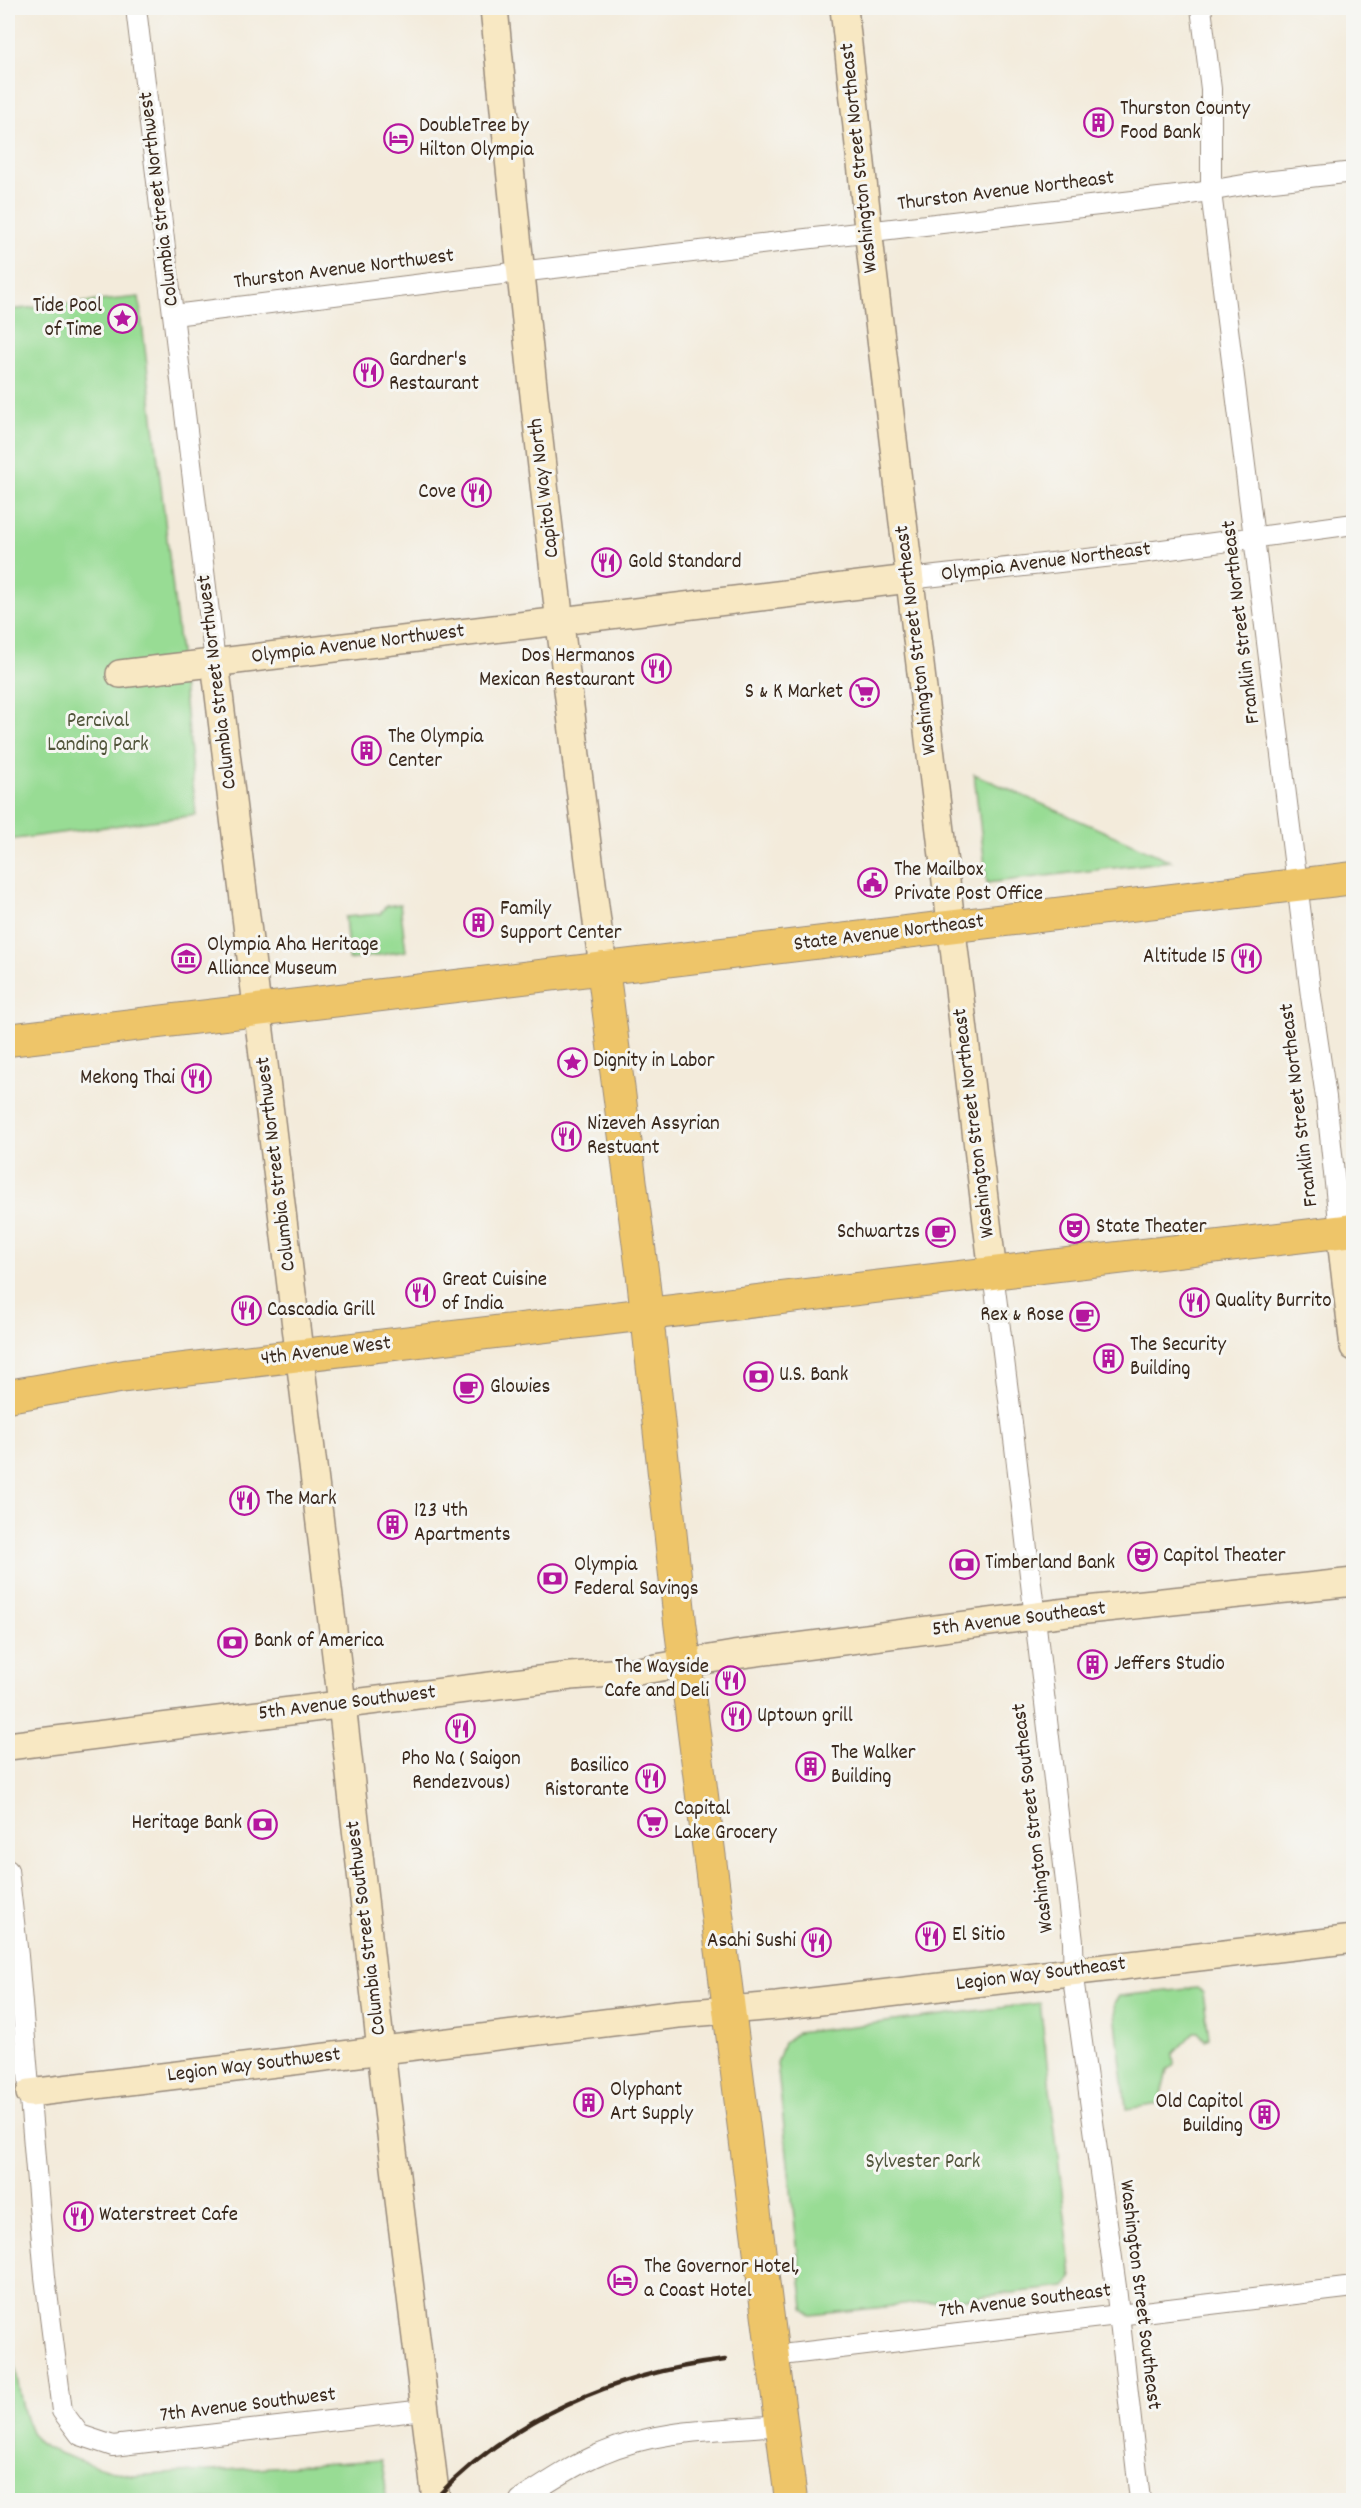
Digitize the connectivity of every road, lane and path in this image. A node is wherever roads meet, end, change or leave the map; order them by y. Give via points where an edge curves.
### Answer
1 (136, 8) edge
2 (494, 8) edge
3 (844, 8) edge
4 (1201, 8) edge
5 (1353, 172) edge
6 (1211, 192) junction
7 (868, 233) junction
8 (519, 272) junction
9 (174, 315) junction
10 (1353, 524) edge
11 (1256, 537) junction
12 (909, 579) junction
13 (560, 620) junction
14 (215, 662) junction
15 (120, 674) dead end
16 (1353, 878) edge
17 (1298, 884) junction
18 (951, 927) junction
19 (603, 968) junction
20 (258, 1008) junction
21 (8, 1040) edge
22 (1347, 1230) edge
23 (993, 1273) junction
24 (646, 1314) junction
25 (1353, 1347) edge
26 (299, 1356) junction
27 (9, 1395) edge
28 (1353, 1582) edge
29 (1034, 1617) junction
30 (686, 1664) junction
31 (342, 1704) junction
32 (8, 1746) edge
33 (8, 1870) edge
34 (1353, 1939) edge
35 (1074, 1971) junction
36 (728, 2011) junction
37 (381, 2051) junction
38 (30, 2093) junction
39 (1353, 2287) edge
40 (1119, 2316) junction
41 (773, 2356) junction
42 (424, 2410) junction
43 (782, 2425) junction
44 (436, 2500) edge
45 (520, 2500) edge
46 (791, 2500) edge
47 (1140, 2500) edge

1 - 9 street, Columbia Street Northwest
2 - 8 street, Capitol Way North
3 - 7 street, Washington Street Northeast
4 - 6 street, Franklin Street Northeast via 1210,89
5 - 6 street, Thurston Avenue Northeast
6 - 7 street, Thurston Avenue Northeast
6 - 11 street, Franklin Street Northeast
7 - 8 street, Thurston Avenue Northeast
7 - 12 street, Washington Street Northeast
8 - 9 street, Thurston Avenue Northwest
8 - 13 street, Capitol Way North
9 - 14 street, Columbia Street Northwest
10 - 11 street, Olympia Avenue Northeast
11 - 12 street, Olympia Avenue Northeast
11 - 17 street, Franklin Street Northeast
12 - 13 street, Olympia Avenue Northeast
12 - 18 street, Washington Street Northeast
13 - 14 street, Olympia Avenue Northwest
13 - 19 street, Capitol Way North
14 - 15 street, Olympia Avenue Northwest
14 - 20 street, Columbia Street Northwest
16 - 17 main road, State Avenue Northeast
17 - 18 main road, State Avenue Northeast
17 - 22 street, Franklin Street Northeast
18 - 19 main road, State Avenue Northeast
18 - 23 street, Washington Street Northeast
19 - 20 main road, State Avenue Northeast
19 - 24 main road
20 - 21 main road, State Avenue Northeast
20 - 26 street, Columbia Street Northwest
22 - 23 main road, 4th Avenue West
22 - 25 street
23 - 24 main road, 4th Avenue West
23 - 29 street, Washington Street Southeast
24 - 26 main road, 4th Avenue West
24 - 30 main road
26 - 27 main road, 4th Avenue West
26 - 31 street, Columbia Street Southwest
28 - 29 street, 5th Avenue Southeast
29 - 30 street, 5th Avenue Southeast
29 - 35 street, Washington Street Southeast
30 - 31 street, 5th Avenue Southwest
30 - 36 main road
31 - 32 street, 5th Avenue Southwest
31 - 37 street, Columbia Street Southwest
33 - 38 street
34 - 35 street, Legion Way Southeast
35 - 36 street, Legion Way Southeast
35 - 40 street, Washington Street Southeast
36 - 37 street, Legion Way Southwest
36 - 41 main road
37 - 38 street, Legion Way Southwest
37 - 42 street, Columbia Street Southwest
38 - 42 street, 7th Avenue Southwest via 45,2277 62,2411 80,2435 113,2446
39 - 40 street, 7th Avenue Southeast
40 - 41 street, 7th Avenue Southeast
40 - 47 street, Washington Street Southeast
41 - 43 main road
42 - 44 street, Columbia Street Southwest
43 - 45 street via 659,2437 629,2444 567,2470
43 - 46 main road

